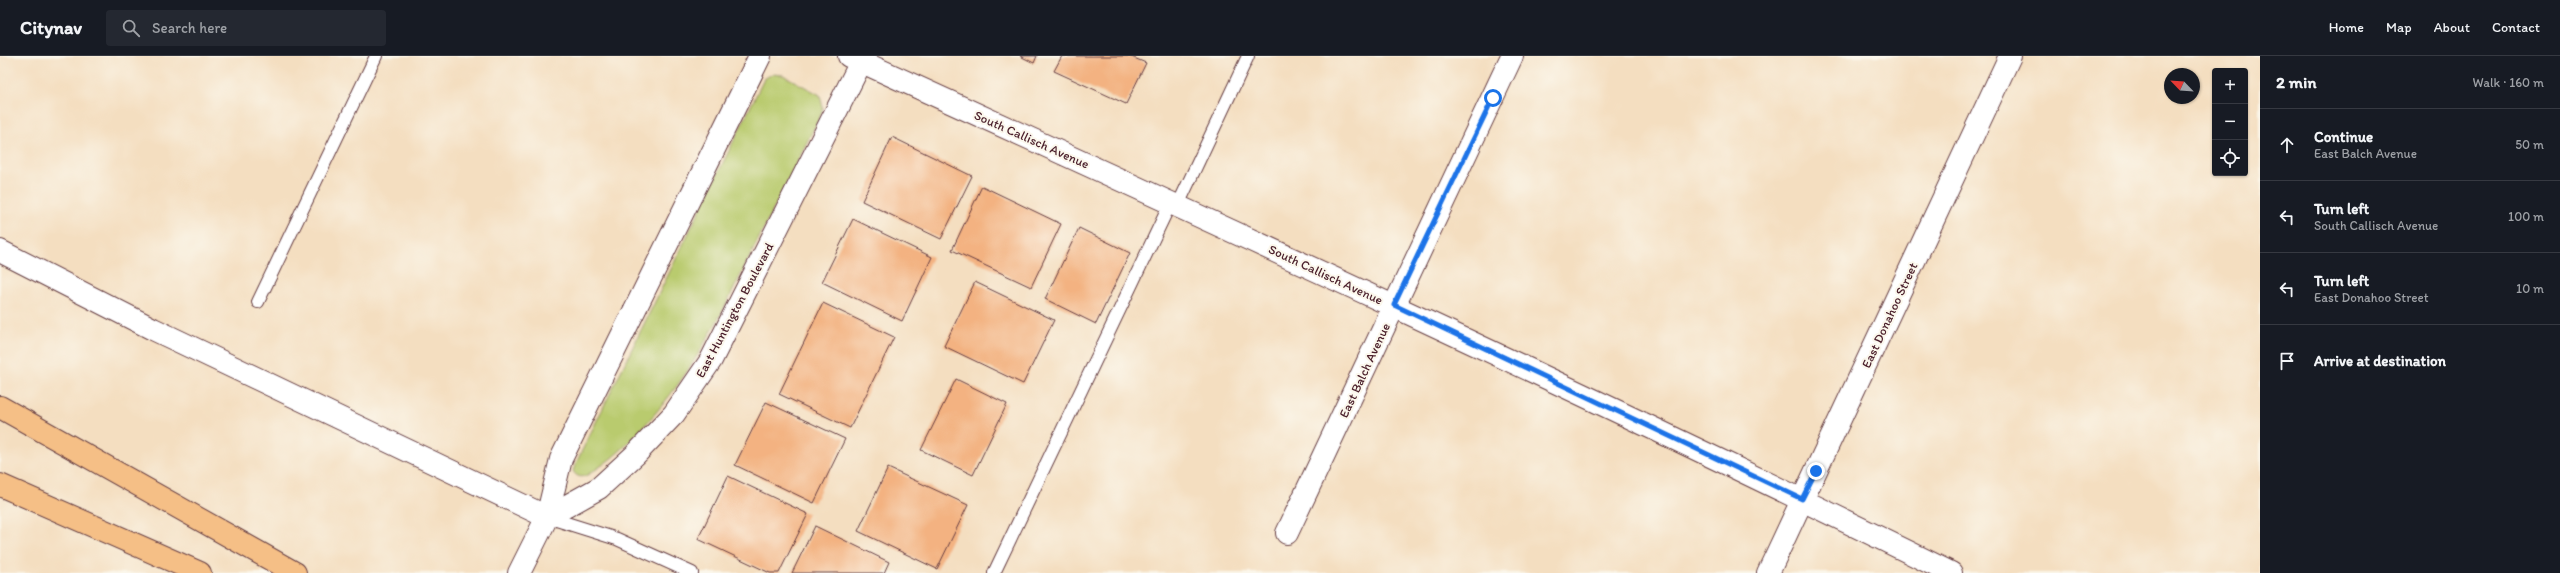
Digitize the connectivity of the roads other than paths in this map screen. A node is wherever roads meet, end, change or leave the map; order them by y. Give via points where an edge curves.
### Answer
1 (376, 56) edge
2 (760, 56) edge
3 (1248, 56) edge
4 (1512, 56) edge
5 (2010, 56) edge
6 (858, 58) edge
7 (1174, 203) junction
8 (0, 251) edge
9 (258, 302) dead end
10 (1394, 305) junction
11 (0, 408) edge
12 (0, 485) edge
13 (1802, 499) junction
14 (547, 517) junction
15 (1287, 533) dead end
16 (200, 573) edge
17 (295, 573) edge
18 (519, 573) edge
19 (692, 573) edge
20 (994, 573) edge
21 (1768, 573) edge
22 (1951, 573) edge

1 - 9 lane
2 - 14 street via 561,459
3 - 7 lane
4 - 10 street, East Balch Avenue
5 - 13 street, East Donahoo Street
6 - 7 street, South Callisch Avenue
6 - 14 street, East Huntington Boulevard via 711,360 674,414 635,455 599,488
7 - 10 street, South Callisch Avenue
7 - 20 lane
8 - 14 street via 173,339
10 - 13 street, South Callisch Avenue
10 - 15 street, East Balch Avenue
11 - 17 highway
12 - 16 highway
13 - 21 street, East Donahoo Street
13 - 22 street, South Callisch Avenue
14 - 18 street
14 - 19 lane via 617,539

